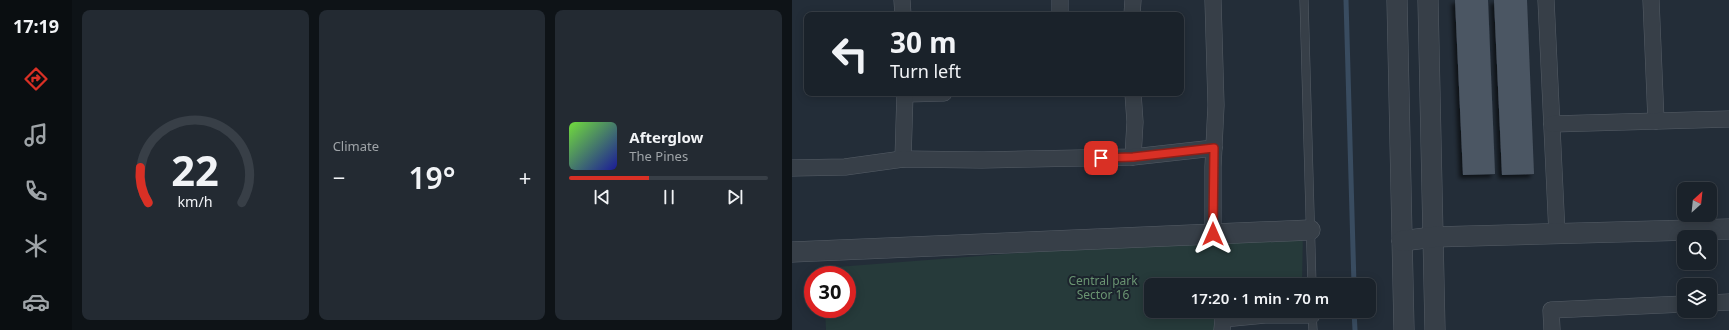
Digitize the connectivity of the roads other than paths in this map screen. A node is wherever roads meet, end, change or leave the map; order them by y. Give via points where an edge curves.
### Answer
1 (902, 0) edge
2 (1060, 0) edge
3 (1133, 0) edge
4 (1213, 0) edge
5 (1304, 0) edge
6 (1397, 0) edge
7 (1428, 0) edge
8 (1546, 0) edge
9 (1652, 0) edge
10 (903, 12) edge
11 (1060, 12) edge
12 (1132, 12) edge
13 (905, 96) edge
14 (1133, 96) edge
15 (1729, 119) edge
16 (1656, 121) junction
17 (1552, 124) junction
18 (1214, 148) junction
19 (1133, 157) junction
20 (903, 160) junction
21 (792, 168) edge
22 (1729, 229) edge
23 (1310, 230) junction
24 (1213, 234) junction
25 (1556, 234) junction
26 (1433, 237) junction
27 (1402, 241) junction
28 (792, 252) edge
29 (1312, 278) edge
30 (1729, 302) edge
31 (1717, 303) edge
32 (1677, 304) edge
33 (1312, 319) edge
34 (1222, 330) edge
35 (1404, 330) edge
36 (1435, 330) edge
37 (1552, 330) edge

1 - 10 street
2 - 11 street
3 - 12 street
4 - 18 street via 1216,106
5 - 23 lane
6 - 27 street
7 - 26 street
8 - 17 street
9 - 16 street
13 - 20 street
14 - 19 street
15 - 16 street
16 - 17 street
17 - 25 street
18 - 19 street
18 - 24 street
19 - 20 street
20 - 21 street via 845,167
22 - 25 street
23 - 24 street
23 - 29 lane
24 - 28 street
25 - 26 street
26 - 27 street
26 - 36 street
27 - 35 street
30 - 31 street
32 - 37 street via 1551,310
33 - 34 street via 1265,315 1223,318

